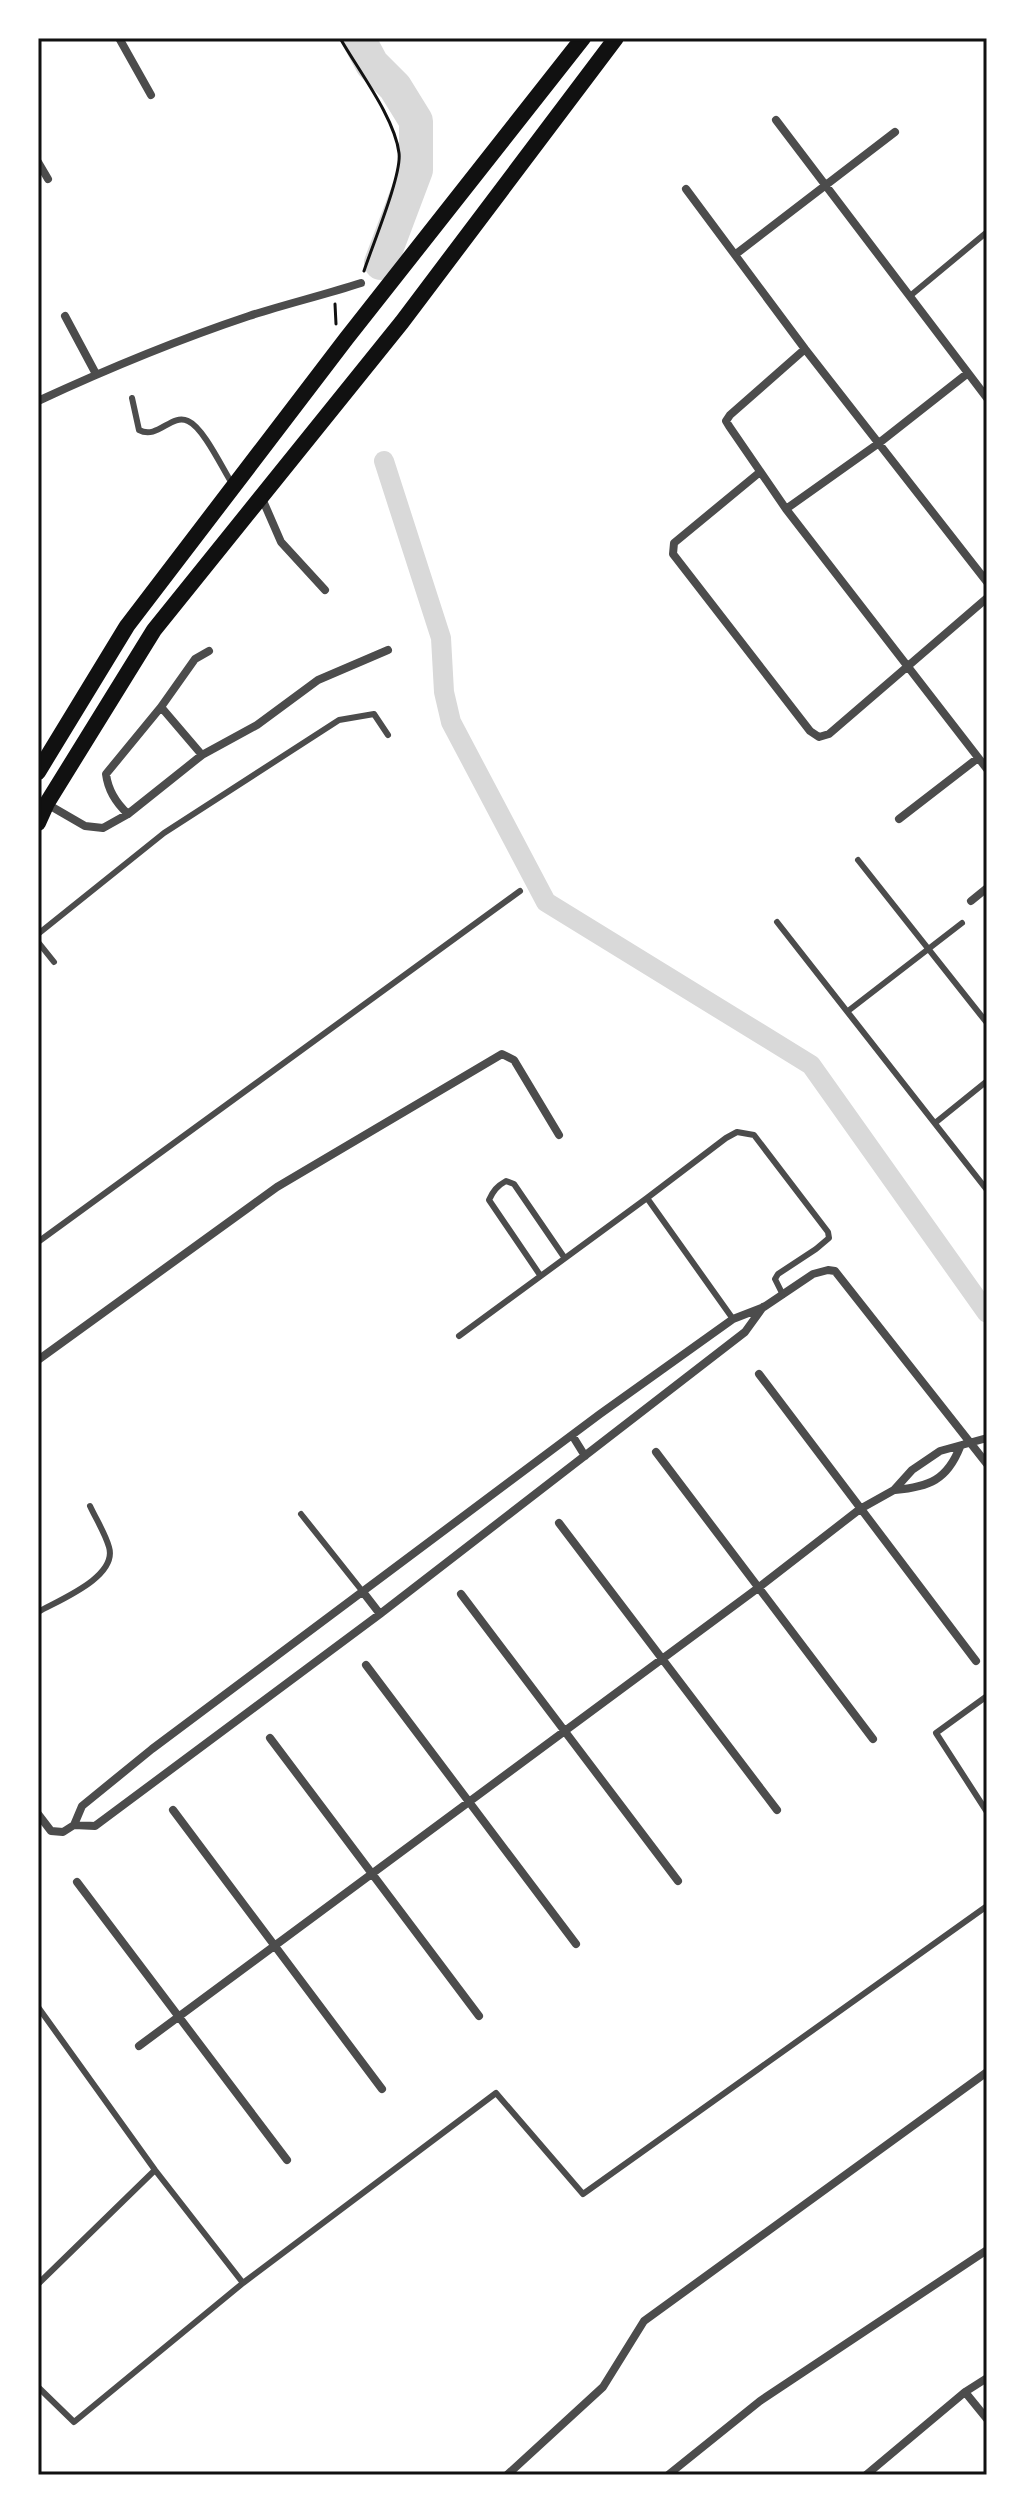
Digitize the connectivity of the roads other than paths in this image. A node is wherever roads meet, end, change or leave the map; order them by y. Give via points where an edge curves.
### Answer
1 (119, 38) edge
2 (616, 38) edge
3 (580, 39) edge
4 (590, 73) junction
5 (151, 95) dead end
6 (776, 120) dead end
7 (895, 132) dead end
8 (38, 162) edge
9 (48, 179) dead end
10 (825, 185) junction
11 (686, 189) dead end
12 (987, 232) edge
13 (736, 254) junction
14 (361, 283) road end
15 (910, 296) junction
16 (65, 316) dead end
17 (805, 349) junction
18 (968, 373) junction
19 (96, 374) junction
20 (132, 398) dead end
21 (987, 398) edge
22 (38, 401) edge
23 (879, 443) junction
24 (760, 472) junction
25 (233, 486) junction
26 (261, 495) junction
27 (786, 509) junction
28 (987, 582) edge
29 (325, 590) dead end
30 (987, 598) edge
31 (388, 650) dead end
32 (209, 651) dead end
33 (908, 666) junction
34 (161, 707) junction
35 (388, 735) dead end
36 (202, 755) junction
37 (978, 758) junction
38 (987, 769) edge
39 (38, 772) edge
40 (47, 803) junction
41 (128, 814) junction
42 (899, 819) dead end
43 (38, 823) edge
44 (858, 860) dead end
45 (987, 888) edge
46 (520, 891) dead end
47 (971, 901) dead end
48 (777, 922) dead end
49 (962, 923) dead end
50 (38, 934) edge
51 (38, 942) edge
52 (929, 949) junction
53 (54, 962) dead end
54 (848, 1011) junction
55 (987, 1023) edge
56 (987, 1081) edge
57 (935, 1123) junction
58 (559, 1135) dead end
59 (987, 1190) edge
60 (647, 1198) junction
61 (38, 1242) edge
62 (564, 1257) junction
63 (540, 1275) junction
64 (783, 1295) junction
65 (764, 1307) junction
66 (733, 1319) junction
67 (459, 1336) dead end
68 (38, 1360) edge
69 (759, 1374) dead end
70 (572, 1435) junction
71 (987, 1438) edge
72 (970, 1441) junction
73 (960, 1447) junction
74 (656, 1452) dead end
75 (585, 1456) junction
76 (987, 1464) edge
77 (894, 1490) junction
78 (90, 1506) dead end
79 (860, 1509) junction
80 (301, 1514) dead end
81 (559, 1523) dead end
82 (758, 1588) junction
83 (363, 1592) junction
84 (461, 1594) dead end
85 (38, 1612) edge
86 (380, 1614) junction
87 (661, 1658) junction
88 (976, 1661) dead end
89 (366, 1665) dead end
90 (987, 1696) edge
91 (564, 1730) junction
92 (270, 1738) dead end
93 (873, 1739) dead end
94 (468, 1801) junction
95 (173, 1810) dead end
96 (777, 1810) dead end
97 (987, 1812) edge
98 (38, 1814) edge
99 (74, 1825) junction
100 (371, 1874) junction
101 (678, 1881) dead end
102 (77, 1882) dead end
103 (987, 1906) edge
104 (576, 1944) dead end
105 (274, 1946) junction
106 (38, 2007) edge
107 (479, 2016) dead end
108 (179, 2017) junction
109 (139, 2046) dead end
110 (987, 2072) edge
111 (382, 2089) dead end
112 (287, 2160) dead end
113 (155, 2170) junction
114 (987, 2250) edge
115 (243, 2283) junction
116 (38, 2284) edge
117 (987, 2378) edge
118 (38, 2387) edge
119 (965, 2392) junction
120 (987, 2419) edge
121 (507, 2475) edge
122 (668, 2475) edge
123 (866, 2475) edge

1 - 5 street
2 - 4 main road
3 - 4 main road
3 - 25 main road
4 - 26 main road via 402,322
6 - 10 street
7 - 10 street
8 - 9 street
10 - 13 street
10 - 15 street
11 - 13 street
12 - 15 lane
13 - 17 street
14 - 19 street via 237,320
15 - 18 street
16 - 19 street
17 - 23 street
17 - 24 street via 726,421
18 - 21 street
18 - 23 street
19 - 22 street
20 - 25 lane via 139,430 145,433 182,420 199,429
23 - 27 street
23 - 28 street
24 - 27 street
24 - 33 street via 674,543 679,564 819,737
25 - 39 main road via 127,626
26 - 29 street via 281,542
26 - 40 main road via 154,630
27 - 33 street
30 - 33 street
31 - 36 street via 318,680 257,725
32 - 34 street via 195,659
33 - 37 street
34 - 36 street
34 - 41 street via 106,774 107,785
35 - 50 lane via 374,714 339,720 164,833
36 - 41 street
37 - 38 street
37 - 42 street
40 - 41 street via 95,828
40 - 43 main road
44 - 52 lane
45 - 47 street
46 - 61 lane
48 - 54 lane
49 - 52 lane
51 - 53 lane
52 - 54 lane
52 - 55 lane
54 - 57 lane
56 - 57 lane
57 - 59 lane
58 - 68 street via 514,1060 502,1054 277,1187
60 - 62 lane
60 - 64 lane via 726,1138 737,1132 754,1135 828,1232 829,1238 816,1249 778,1274 775,1279
60 - 66 lane
62 - 63 lane
62 - 63 lane via 514,1184 500,1184 489,1200
63 - 67 lane
64 - 65 street
64 - 72 street via 813,1274 835,1271
65 - 66 street
65 - 75 street via 745,1332
66 - 70 street
69 - 79 street
70 - 75 street
70 - 83 street
71 - 72 street
72 - 73 street
72 - 76 street
73 - 77 street via 940,1451
73 - 77 street via 952,1467 925,1487
74 - 82 street
75 - 86 street
77 - 79 street
78 - 85 lane via 111,1550 109,1564 101,1576
79 - 82 street
79 - 88 street
80 - 83 lane
81 - 87 street
82 - 87 street
82 - 93 street
83 - 86 street
83 - 99 street via 152,1749 82,1806
84 - 91 street
86 - 99 street via 95,1826
87 - 91 street
87 - 96 street
89 - 94 street
90 - 97 lane via 936,1733
91 - 94 street
91 - 101 street
92 - 100 street
94 - 100 street
94 - 104 street
95 - 105 street
98 - 99 street via 51,1831
100 - 105 street
100 - 107 street
102 - 108 street
103 - 115 lane via 583,2194 496,2093
105 - 108 street
105 - 111 street
106 - 113 lane
108 - 109 street
108 - 112 street
110 - 121 street via 644,2321 603,2387
113 - 115 lane
113 - 116 lane
114 - 122 street via 760,2401
115 - 118 lane via 74,2422
117 - 119 street
119 - 120 street
119 - 123 street

